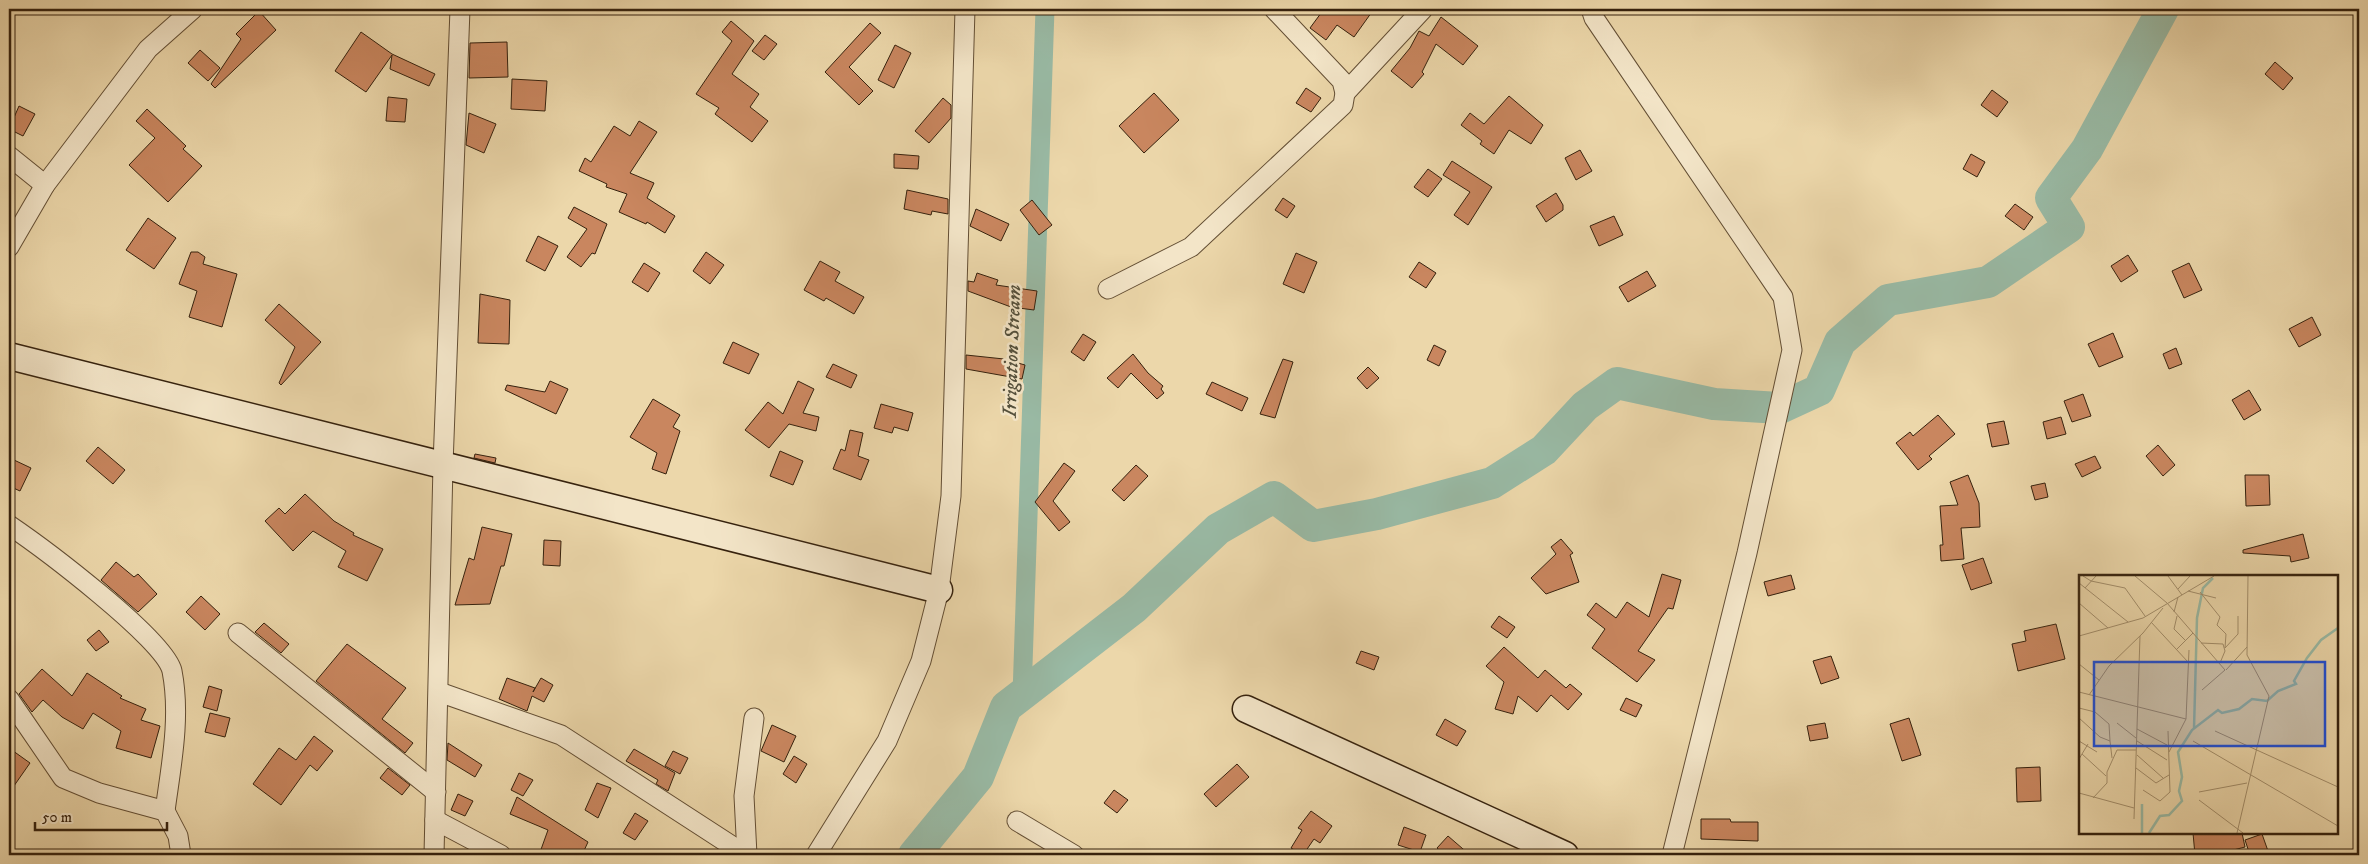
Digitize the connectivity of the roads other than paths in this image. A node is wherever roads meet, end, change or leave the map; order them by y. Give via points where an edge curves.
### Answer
1 (193, 9) edge
2 (460, 9) edge
3 (965, 9) edge
4 (1274, 9) edge
5 (1423, 9) edge
6 (1591, 9) edge
7 (1289, 16) edge
8 (1345, 93) junction
9 (9, 156) edge
10 (45, 185) junction
11 (9, 247) edge
12 (1108, 289) dead end
13 (9, 356) edge
14 (443, 465) junction
15 (9, 525) edge
16 (939, 590) junction
17 (238, 633) dead end
18 (439, 692) junction
19 (9, 699) edge
20 (1246, 709) dead end
21 (754, 718) dead end
22 (436, 792) junction
23 (165, 811) junction
24 (435, 820) junction
25 (1017, 820) dead end
26 (180, 855) edge
27 (434, 855) edge
28 (501, 855) edge
29 (747, 855) edge
30 (816, 855) edge
31 (1074, 855) edge
32 (1565, 855) edge
33 (1672, 855) edge

1 - 10 street via 148,48
2 - 14 street
3 - 16 street via 951,496
4 - 7 street
5 - 8 street
6 - 33 street via 1783,297 1792,350 1747,554
7 - 8 street via 1342,81
8 - 12 street via 1343,105 1191,247
9 - 10 street
10 - 11 street
13 - 14 street
14 - 16 street
14 - 18 street
15 - 23 street via 46,551 151,639 172,669 175,716
16 - 30 street via 921,661 887,741
17 - 22 street
18 - 22 street
18 - 29 street via 561,735
19 - 23 street via 63,778 99,793
20 - 32 street
21 - 29 street via 744,796
22 - 24 street
23 - 26 street via 178,836
24 - 27 street
24 - 28 street
25 - 31 street

